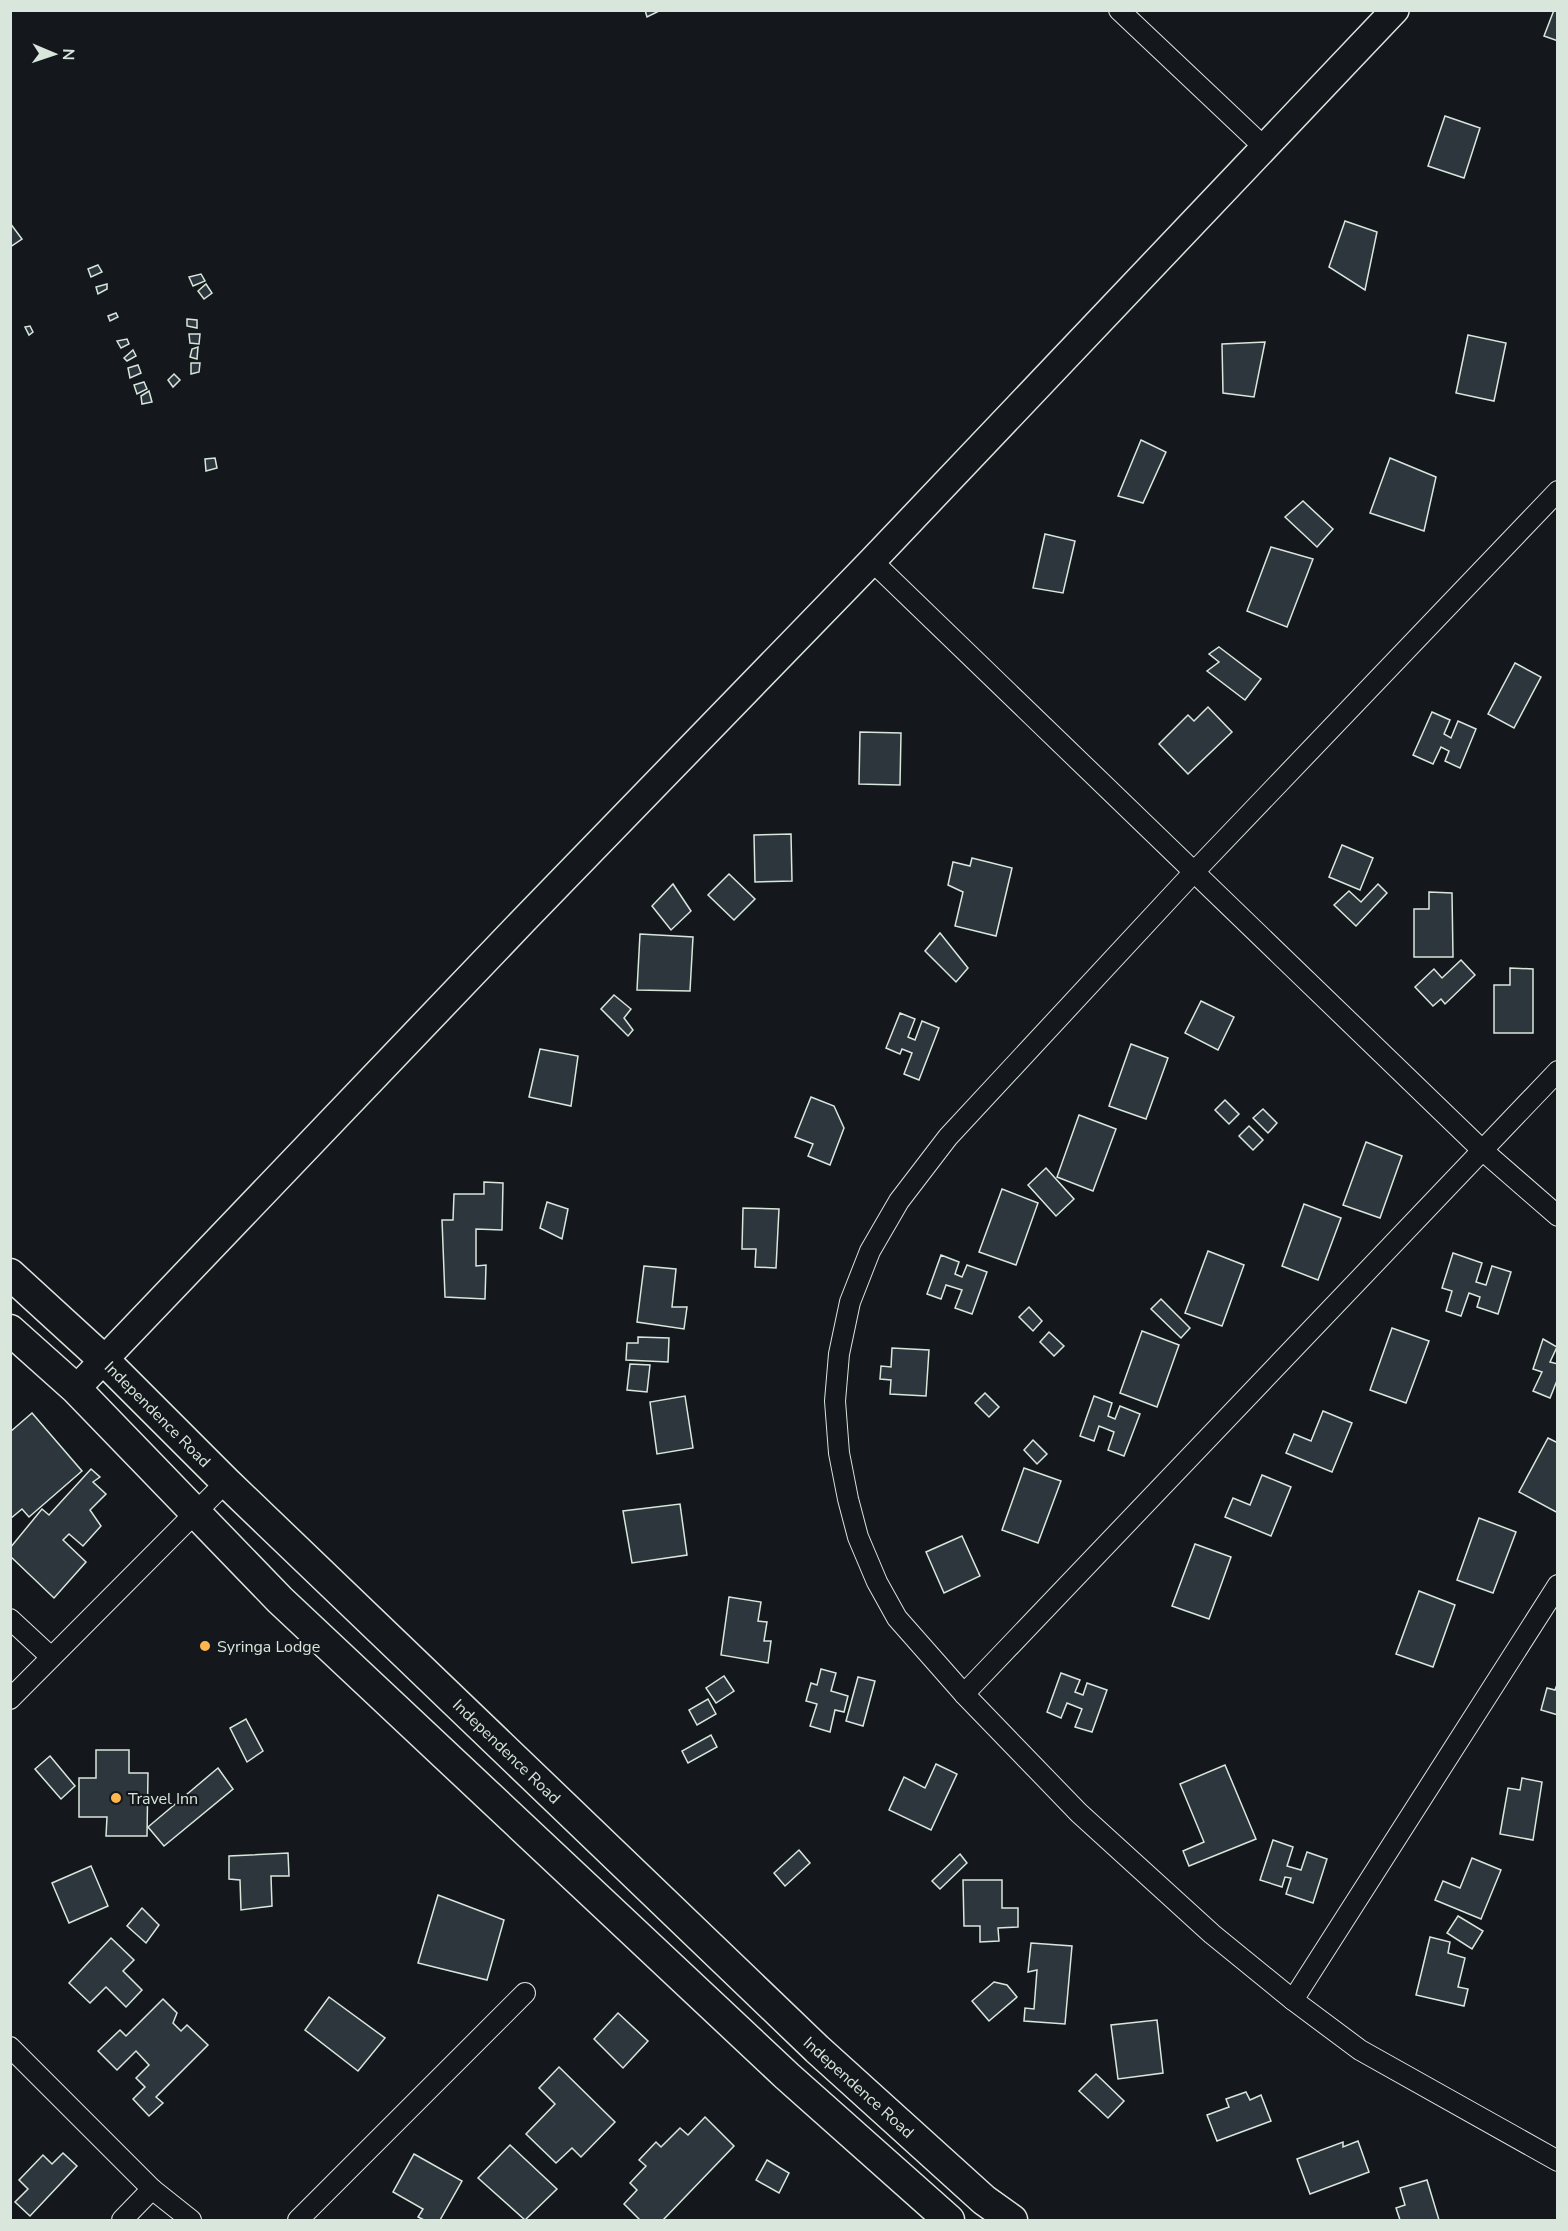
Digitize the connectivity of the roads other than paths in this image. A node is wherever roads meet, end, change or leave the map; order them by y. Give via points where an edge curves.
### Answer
1 (1119, 10) edge
2 (1395, 10) edge
3 (1264, 147) junction
4 (1557, 491) edge
5 (872, 561) junction
6 (1193, 873) junction
7 (1557, 1071) edge
8 (1481, 1149) junction
9 (1557, 1216) edge
10 (10, 1274) edge
11 (10, 1330) edge
12 (104, 1360) junction
13 (76, 1389) junction
14 (226, 1482) junction
15 (196, 1511) junction
16 (1557, 1585) edge
17 (10, 1619) edge
18 (51, 1657) junction
19 (964, 1694) junction
20 (10, 1700) edge
21 (525, 1993) dead end
22 (1293, 2000) junction
23 (10, 2047) edge
24 (1557, 2161) edge
25 (152, 2189) junction
26 (122, 2220) edge
27 (191, 2220) edge
28 (298, 2220) edge
29 (949, 2220) edge
30 (1012, 2220) edge

1 - 3 street
2 - 3 street
3 - 5 street
4 - 6 street
5 - 6 street
5 - 12 street
6 - 8 street
6 - 19 street via 948,1137 899,1201 870,1251 850,1302 839,1353 835,1401 839,1453 858,1537 897,1618
7 - 8 street
8 - 9 street
8 - 19 street
10 - 12 main road, Independence Road
11 - 13 main road
12 - 13 street
12 - 14 main road, Independence Road
13 - 15 main road
14 - 15 street
14 - 30 main road, Independence Road via 817,2049 984,2200
15 - 18 street
15 - 29 main road via 341,1658 787,2076
16 - 22 street
17 - 18 street
18 - 20 street
19 - 22 street via 1079,1813 1212,1934
21 - 28 street
22 - 24 street via 1360,2049
23 - 25 street
25 - 26 street
25 - 27 street

